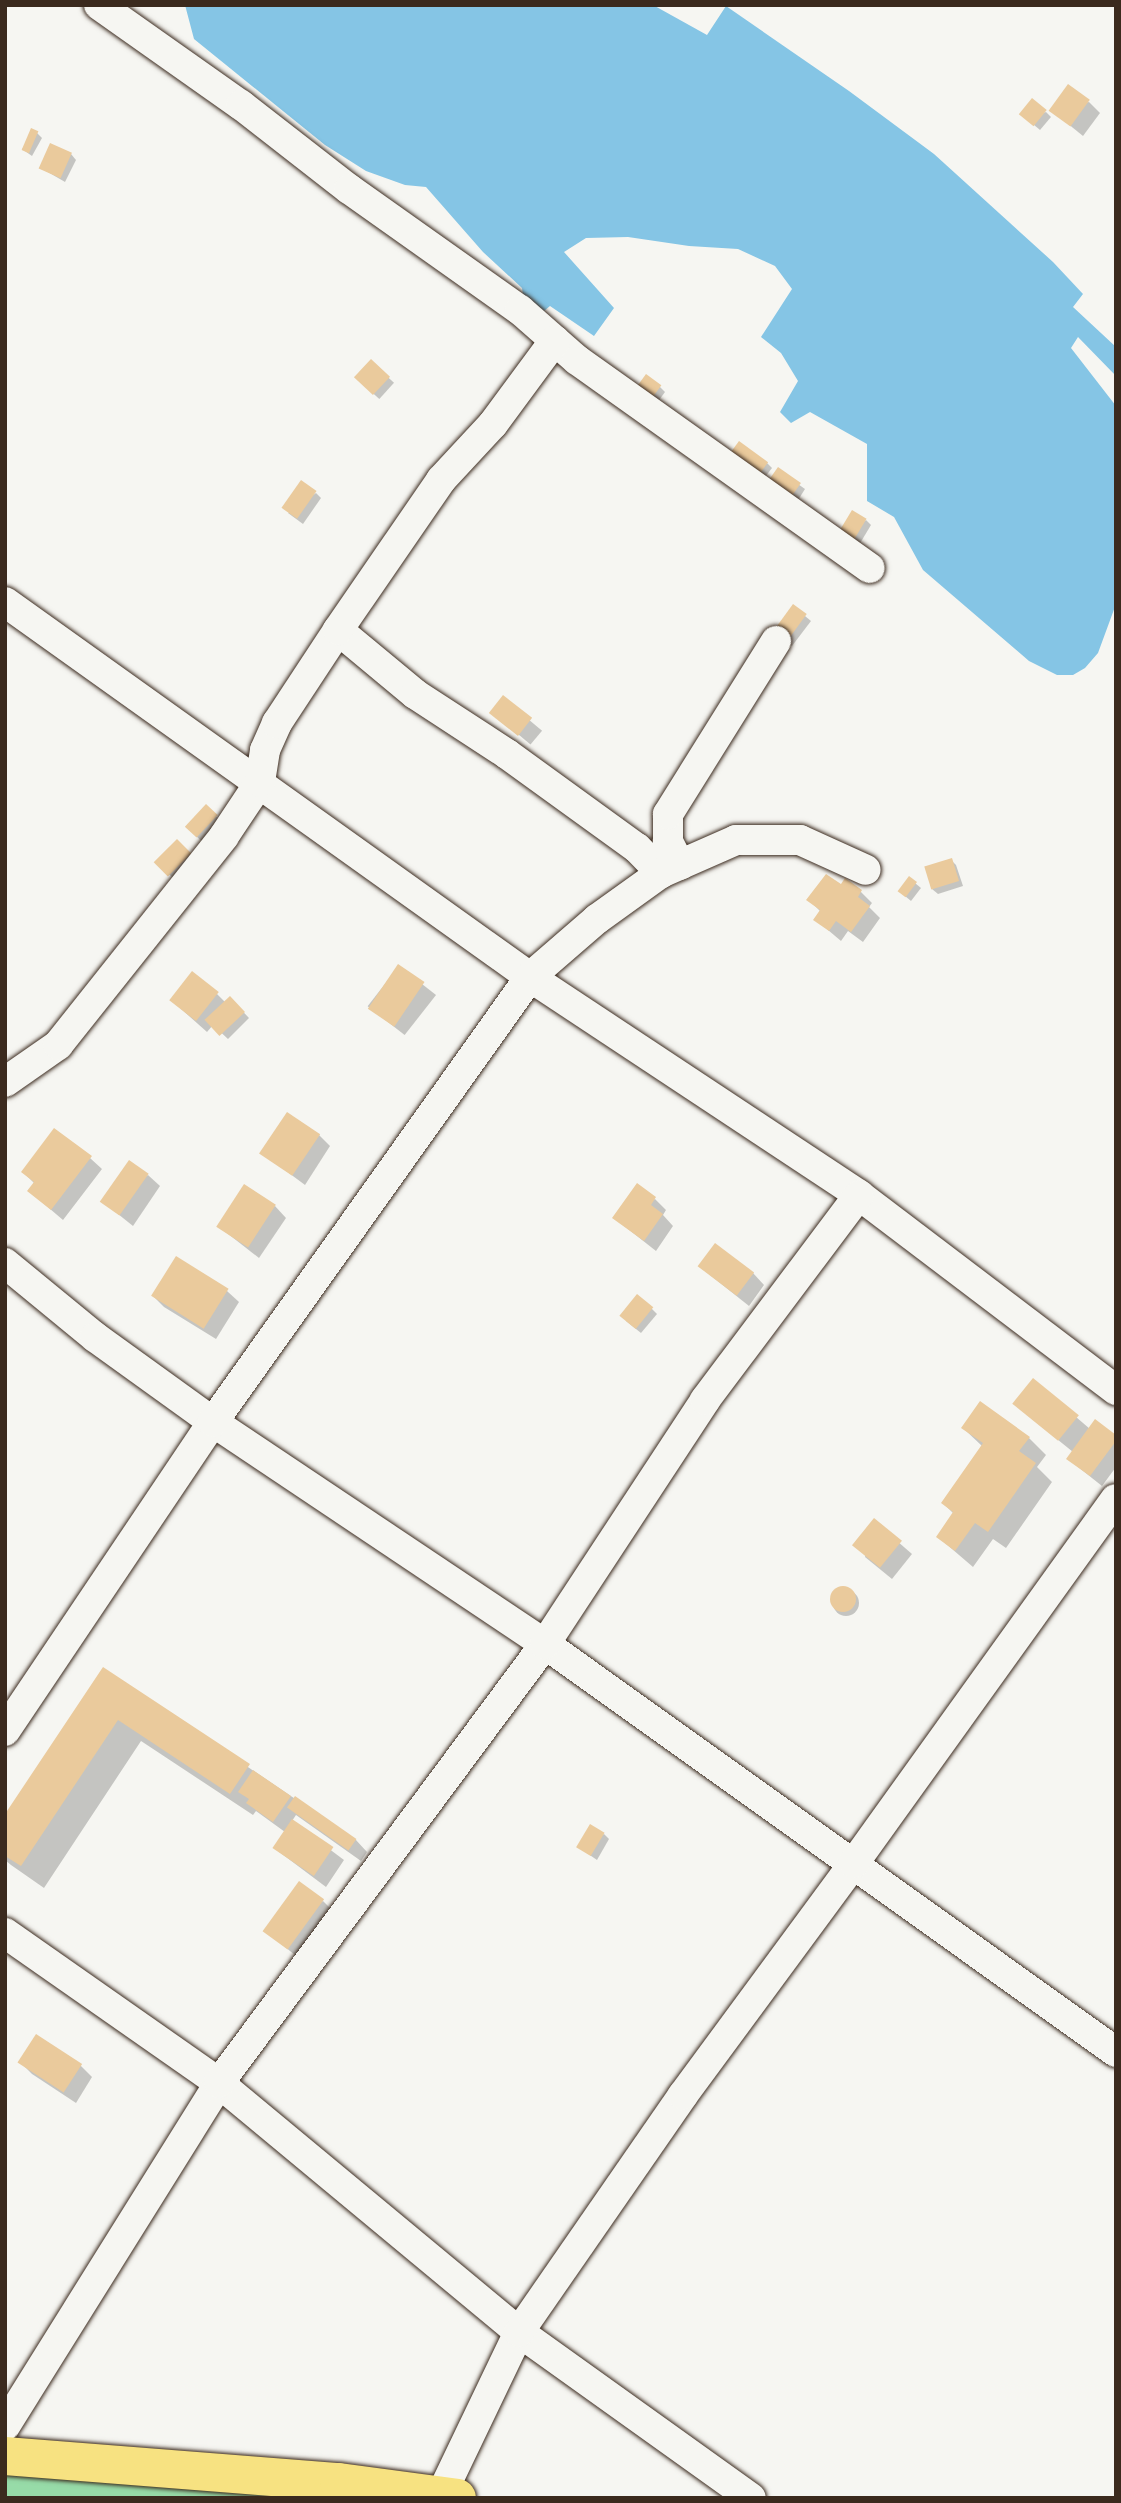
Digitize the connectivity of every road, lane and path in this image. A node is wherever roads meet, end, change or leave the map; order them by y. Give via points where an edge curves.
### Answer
1 (99, 5) edge
2 (555, 340) junction
3 (870, 568) dead end
4 (5, 602) edge
5 (338, 631) junction
6 (776, 641) dead end
7 (260, 782) junction
8 (671, 869) junction
9 (866, 870) dead end
10 (530, 976) junction
11 (5, 1082) edge
12 (859, 1195) junction
13 (5, 1263) edge
14 (1116, 1390) edge
15 (213, 1422) junction
16 (1116, 1499) edge
17 (545, 1644) junction
18 (5, 1731) edge
19 (854, 1863) junction
20 (5, 1933) edge
21 (1116, 2052) edge
22 (219, 2084) junction
23 (519, 2332) junction
24 (5, 2426) edge
25 (5, 2456) edge
26 (449, 2496) edge
27 (751, 2498) edge

1 - 2 street
2 - 3 street
2 - 5 street via 493,424 441,480
4 - 7 street
5 - 7 street via 277,723 265,750
5 - 8 street via 415,694
6 - 8 street via 668,814
7 - 10 street
7 - 11 street via 224,836 58,1045
8 - 9 street via 736,840 800,840
8 - 10 street via 597,919
10 - 12 street
10 - 15 street
12 - 14 street
12 - 17 street via 705,1400
13 - 15 street via 95,1337
15 - 17 street
15 - 18 street
16 - 19 street
17 - 19 street
17 - 22 street
19 - 21 street
19 - 23 street via 683,2095
20 - 22 street
22 - 23 street
22 - 24 street
23 - 26 street
23 - 27 street
25 - 26 main road via 339,2482

